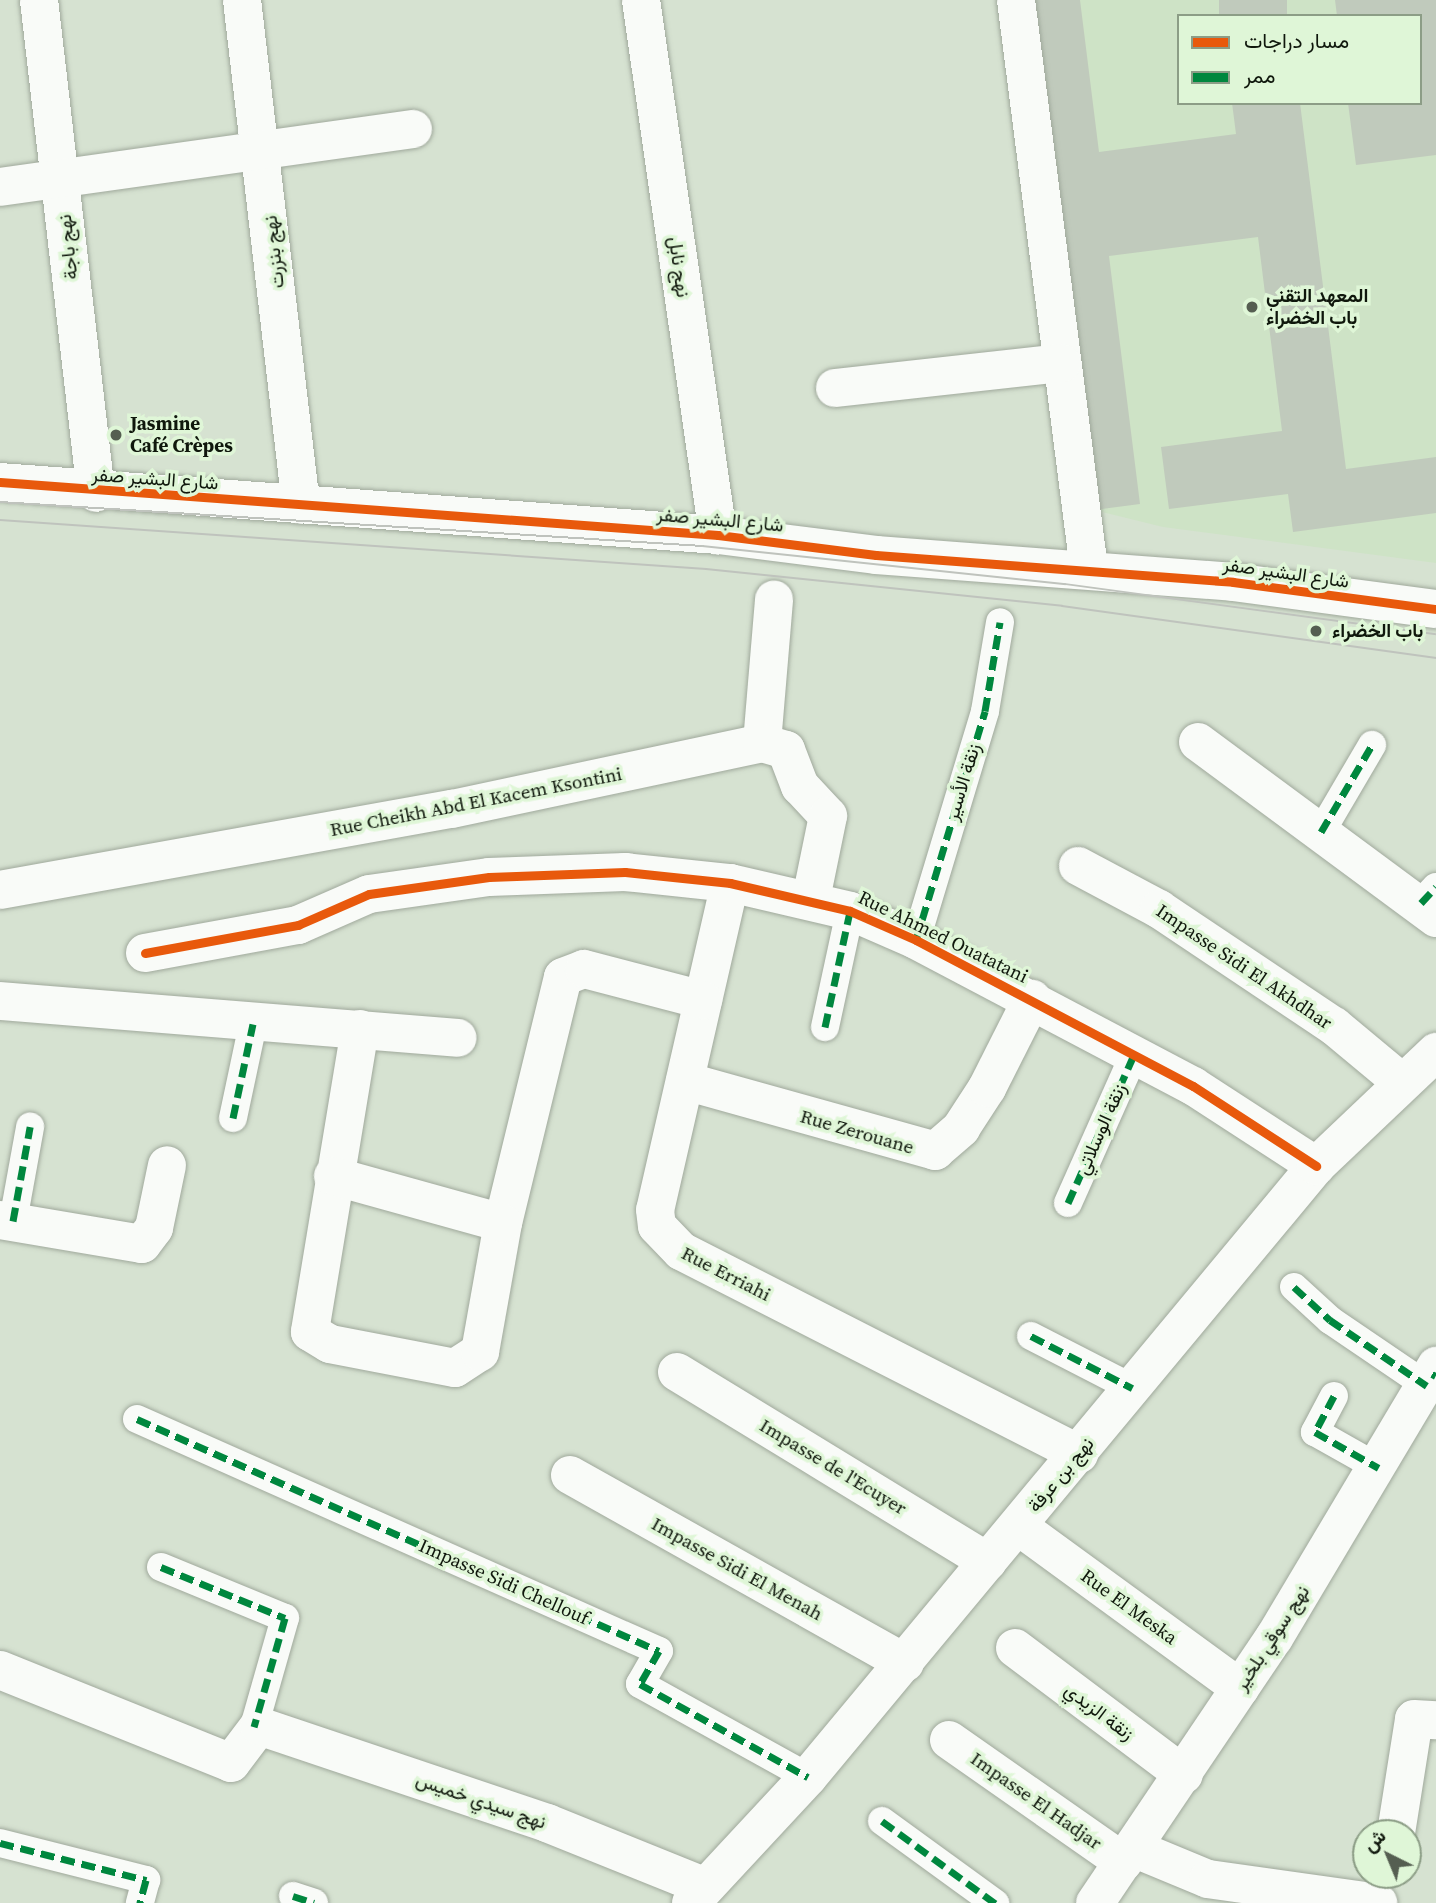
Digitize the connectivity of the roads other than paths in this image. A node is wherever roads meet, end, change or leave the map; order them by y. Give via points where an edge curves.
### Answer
1 (39, 0) edge
2 (242, 0) edge
3 (641, 0) edge
4 (1016, 0) edge
5 (413, 128) dead end
6 (264, 153) junction
7 (61, 181) junction
8 (0, 187) edge
9 (1062, 363) junction
10 (835, 388) dead end
11 (0, 482) edge
12 (96, 493) junction
13 (301, 505) junction
14 (718, 535) junction
15 (1089, 569) junction
16 (774, 598) dead end
17 (1436, 609) edge
18 (1000, 622) dead end
19 (1198, 742) dead end
20 (762, 743) junction
21 (1372, 745) dead end
22 (1321, 832) junction
23 (1079, 866) dead end
24 (730, 883) junction
25 (0, 890) edge
26 (811, 899) junction
27 (1431, 903) edge
28 (850, 911) junction
29 (916, 940) junction
30 (145, 953) dead end
31 (1031, 999) junction
32 (0, 1000) edge
33 (703, 1000) junction
34 (253, 1024) junction
35 (825, 1027) dead end
36 (360, 1029) junction
37 (458, 1038) dead end
38 (1436, 1052) edge
39 (1134, 1055) junction
40 (685, 1081) junction
41 (1400, 1081) junction
42 (233, 1118) dead end
43 (30, 1127) dead end
44 (167, 1164) dead end
45 (1317, 1166) junction
46 (333, 1176) junction
47 (1068, 1203) dead end
48 (6, 1221) edge
49 (503, 1223) junction
50 (1294, 1287) dead end
51 (1031, 1336) dead end
52 (677, 1372) dead end
53 (1433, 1375) edge
54 (1132, 1388) junction
55 (1334, 1396) dead end
56 (137, 1419) dead end
57 (1079, 1454) junction
58 (1379, 1468) junction
59 (570, 1475) dead end
60 (1018, 1526) junction
61 (988, 1562) junction
62 (161, 1567) dead end
63 (1015, 1648) dead end
64 (905, 1662) junction
65 (0, 1670) edge
66 (1240, 1688) junction
67 (1436, 1720) edge
68 (254, 1727) junction
69 (949, 1740) dead end
70 (1184, 1775) junction
71 (808, 1777) junction
72 (1398, 1819) edge
73 (882, 1821) dead end
74 (0, 1843) edge
75 (1128, 1855) junction
76 (1203, 1891) edge
77 (698, 1895) edge
78 (140, 1903) edge
79 (995, 1903) edge
80 (1095, 1903) edge
81 (1378, 1903) edge

1 - 7 street, نهج باجة
2 - 6 street, نهج بنزرت
3 - 14 street, نهج نابل
4 - 9 street
5 - 6 street
6 - 7 street
6 - 13 street, نهج بنزرت
7 - 8 street
7 - 12 street, نهج باجة
9 - 10 street
9 - 15 street
11 - 12 street, شارع البشير صفر
12 - 13 street, شارع البشير صفر
13 - 14 street, شارع البشير صفر
14 - 15 street, شارع البشير صفر via 876,555
15 - 17 street, شارع البشير صفر
16 - 20 street
18 - 29 street, زنقة الأسير via 985,711
19 - 22 street
20 - 25 street, Rue Cheikh Abd El Kacem Ksontini via 465,806
20 - 26 street via 786,750 800,786 828,816
21 - 22 street
22 - 27 street
23 - 41 street, Impasse Sidi El Akhdhar via 1170,917 1334,1026
24 - 26 street, Rue Ahmed Ouatatani
24 - 30 street, Rue Ahmed Ouatatani via 625,872 489,877 369,894 298,925
24 - 33 street, Rue Erriahi
26 - 28 street, Rue Ahmed Ouatatani
28 - 29 street, Rue Ahmed Ouatatani
28 - 35 street
29 - 31 street, Rue Ahmed Ouatatani
31 - 39 street, Rue Ahmed Ouatatani
31 - 40 street, Rue Zerouane via 987,1088 961,1128 935,1151
32 - 34 street
33 - 40 street, Rue Erriahi
33 - 49 street via 584,969 563,977
34 - 36 street
34 - 42 street
36 - 37 street
36 - 46 street
38 - 41 street, نهج بن عرفة
39 - 45 street, Rue Ahmed Ouatatani
39 - 47 street, زنقة الوسلاتي
40 - 57 street, Rue Erriahi via 655,1210 657,1226 672,1245
41 - 45 street, نهج بن عرفة
43 - 48 street
44 - 48 street via 154,1228 142,1244
45 - 54 street, نهج بن عرفة
46 - 49 street
46 - 49 street via 309,1320 310,1332 330,1344 467,1366 480,1352
50 - 53 street via 1330,1320
51 - 54 street
52 - 61 street, Impasse de l'Ecuyer
53 - 58 street, نهج سوقي بلخير
54 - 57 street, نهج بن عرفة
55 - 58 street via 1315,1432
56 - 71 street, Impasse Sidi Chellouf via 659,1651 640,1684
57 - 60 street, نهج بن عرفة
58 - 66 street, نهج سوقي بلخير
59 - 64 street, Impasse Sidi El Menah
60 - 61 street, نهج بن عرفة
60 - 66 street, Rue El Meska
61 - 64 street, نهج بن عرفة
62 - 68 street via 285,1618
63 - 70 street, زنقة الزيدي
64 - 71 street, نهج بن عرفة
65 - 68 street via 231,1763 239,1758
66 - 70 street, نهج سوقي بلخير
67 - 72 street via 1414,1719
68 - 77 street, نهج سيدي خميس via 547,1823
69 - 75 street, Impasse El Hadjar
70 - 75 street, نهج سوقي بلخير
71 - 77 street, نهج بن عرفة
73 - 79 street
74 - 78 street via 146,1880
75 - 76 street, Impasse El Hadjar
75 - 80 street, نهج سوقي بلخير
76 - 81 street, Impasse El Hadjar

